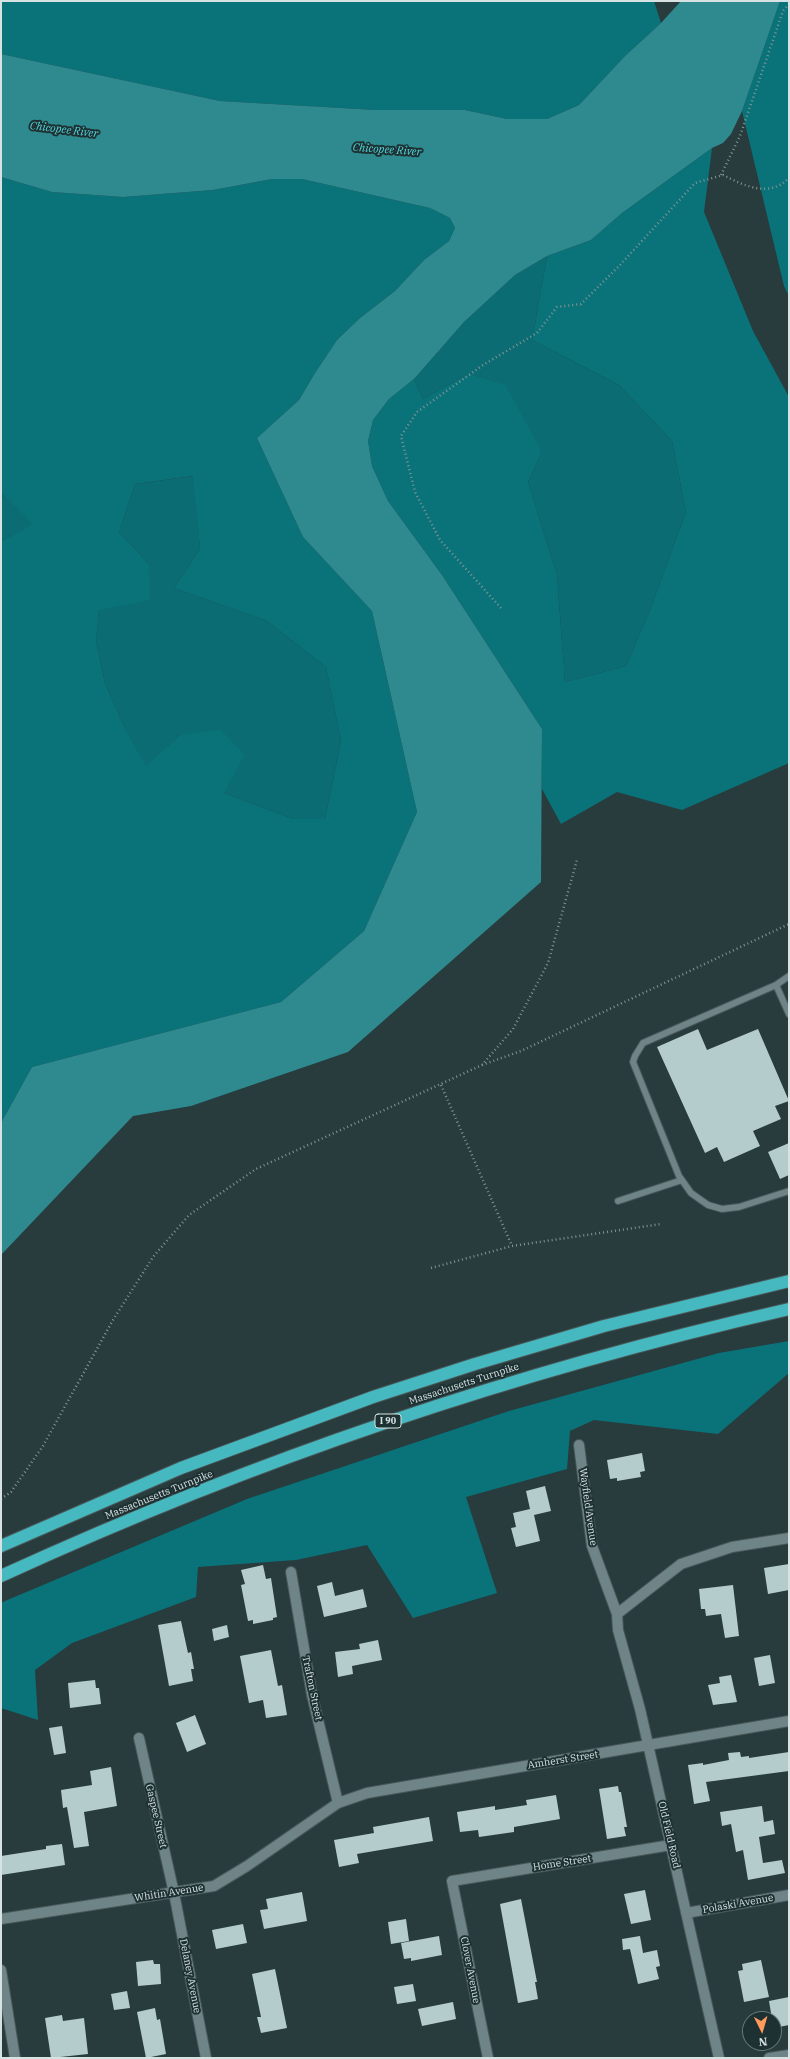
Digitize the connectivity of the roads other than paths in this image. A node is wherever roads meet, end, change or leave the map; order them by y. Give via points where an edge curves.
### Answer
1 (789, 976) edge
2 (776, 985) junction
3 (789, 1014) edge
4 (682, 1180) junction
5 (789, 1191) edge
6 (618, 1201) dead end
7 (789, 1281) edge
8 (789, 1308) edge
9 (579, 1445) dead end
10 (789, 1538) edge
11 (1, 1546) edge
12 (291, 1572) dead end
13 (1, 1576) edge
14 (617, 1614) junction
15 (789, 1720) edge
16 (139, 1738) dead end
17 (648, 1746) junction
18 (338, 1804) junction
19 (671, 1845) junction
20 (452, 1881) joint
21 (174, 1893) junction
22 (789, 1895) edge
23 (686, 1913) junction
24 (1, 1919) edge
25 (1, 1970) edge
26 (789, 2055) edge
27 (15, 2058) edge
28 (206, 2058) edge
29 (488, 2058) edge
30 (719, 2058) edge
31 (770, 2058) edge

1 - 2 lane
2 - 3 lane
2 - 4 lane via 643,1042 635,1056 634,1068
4 - 5 lane via 691,1194 708,1205 722,1209 739,1207
4 - 6 lane
7 - 11 highway, Massachusetts Turnpike via 604,1326 373,1397 181,1468
8 - 13 highway, Massachusetts Turnpike / I 90 via 550,1370 360,1430 168,1503
9 - 14 street, Wayfield Avenue via 592,1546
10 - 14 street via 732,1547 681,1564
12 - 18 street, Trafton Street via 312,1695
14 - 17 street, Old Field Road via 618,1630
15 - 17 street, Amherst Street
16 - 21 street, Gaspee Street
17 - 18 street, Amherst Street via 367,1793
17 - 19 street, Old Field Road
18 - 21 street, Whitin Avenue via 214,1886
19 - 20 street, Home Street
19 - 23 street, Old Field Road
20 - 29 street, Clover Avenue
21 - 24 street, Whitin Avenue
21 - 28 street, Delaney Avenue
22 - 23 street, Polaski Avenue
23 - 30 street, Old Field Road
25 - 27 street
26 - 31 street

